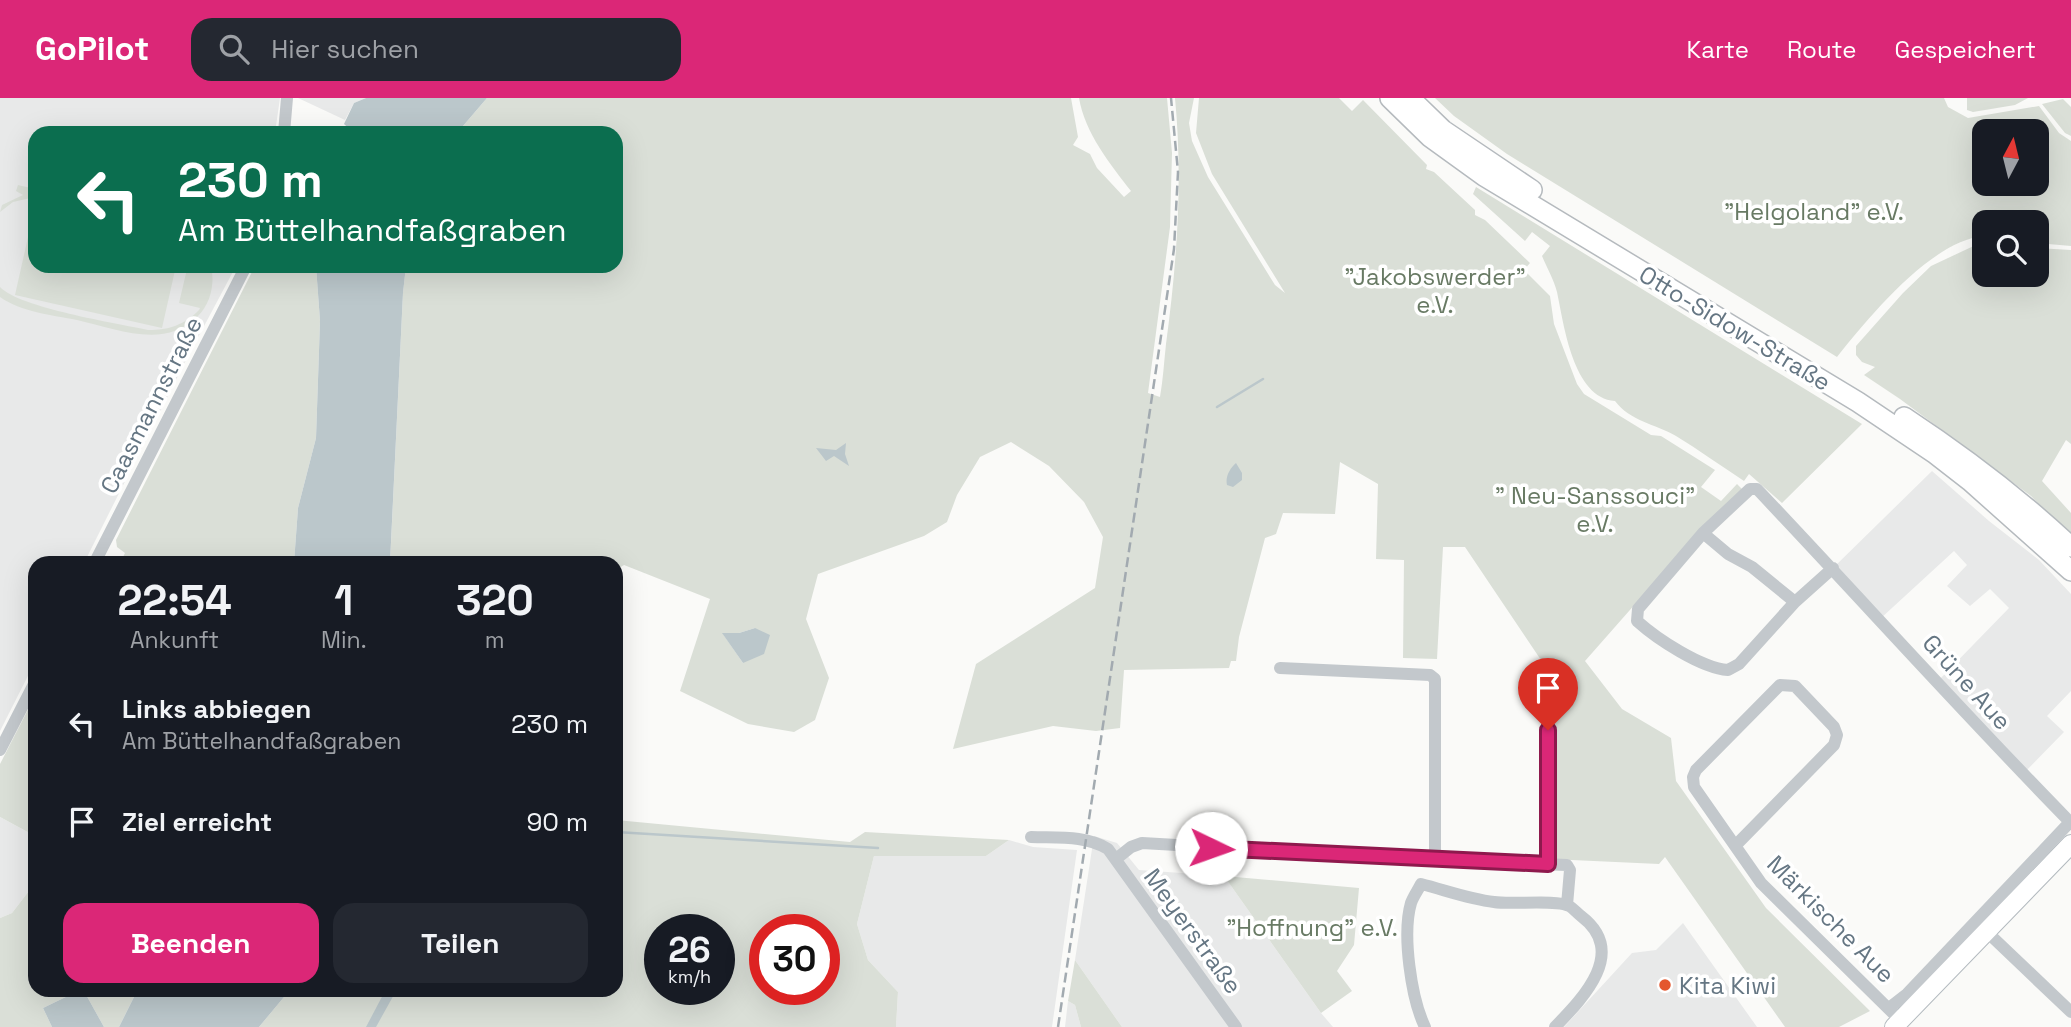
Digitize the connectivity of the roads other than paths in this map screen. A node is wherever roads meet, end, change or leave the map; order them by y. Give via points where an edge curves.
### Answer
1 (287, 98) edge
2 (1390, 98) edge
3 (1410, 98) edge
4 (285, 126) edge
5 (242, 273) edge
6 (1703, 533) junction
7 (2071, 547) edge
8 (98, 556) edge
9 (1833, 568) junction
10 (2071, 571) edge
11 (1795, 602) junction
12 (1280, 668) dead end
13 (28, 696) edge
14 (1548, 704) dead end
15 (0, 750) edge
16 (2071, 823) edge
17 (1031, 837) dead end
18 (2071, 844) edge
19 (1735, 846) junction
20 (1116, 859) junction
21 (1435, 860) junction
22 (1548, 864) junction
23 (1567, 905) junction
24 (1987, 932) junction
25 (2071, 1012) edge
26 (1894, 1018) edge
27 (1236, 1027) edge
28 (1425, 1027) edge
29 (1555, 1027) edge
30 (1877, 1027) edge

1 - 4 street
2 - 10 main road, Otto-Sidow-Straße via 1430,137 1484,176 1858,402 1934,453
3 - 7 main road, Otto-Sidow-Straße via 1443,130 1513,178 1864,390 1943,443
5 - 8 street, Caasmannstraße
6 - 9 street, Grüne Aue via 1749,489 1757,489
6 - 11 street
6 - 11 street, Grüne Aue via 1638,609 1637,621 1643,626 1676,649 1728,670 1739,664
9 - 11 street, Grüne Aue
9 - 16 street, Grüne Aue
12 - 21 street via 1401,672 1435,679
13 - 15 street
14 - 22 street
16 - 26 street via 1907,994
17 - 20 street via 1098,842
18 - 24 main road
19 - 19 street, Märkische Aue via 1694,788 1693,778 1780,685 1795,686 1834,727 1834,745
19 - 26 street, Märkische Aue via 1762,884
20 - 21 street via 1142,843
20 - 27 street, Meyerstraße
21 - 22 street
22 - 23 street via 1567,865 1570,870
23 - 28 street via 1491,902 1421,884 1411,904 1408,951 1415,999
23 - 29 street via 1589,922 1600,938 1601,959 1581,998
24 - 25 street
24 - 26 main road
26 - 30 main road

